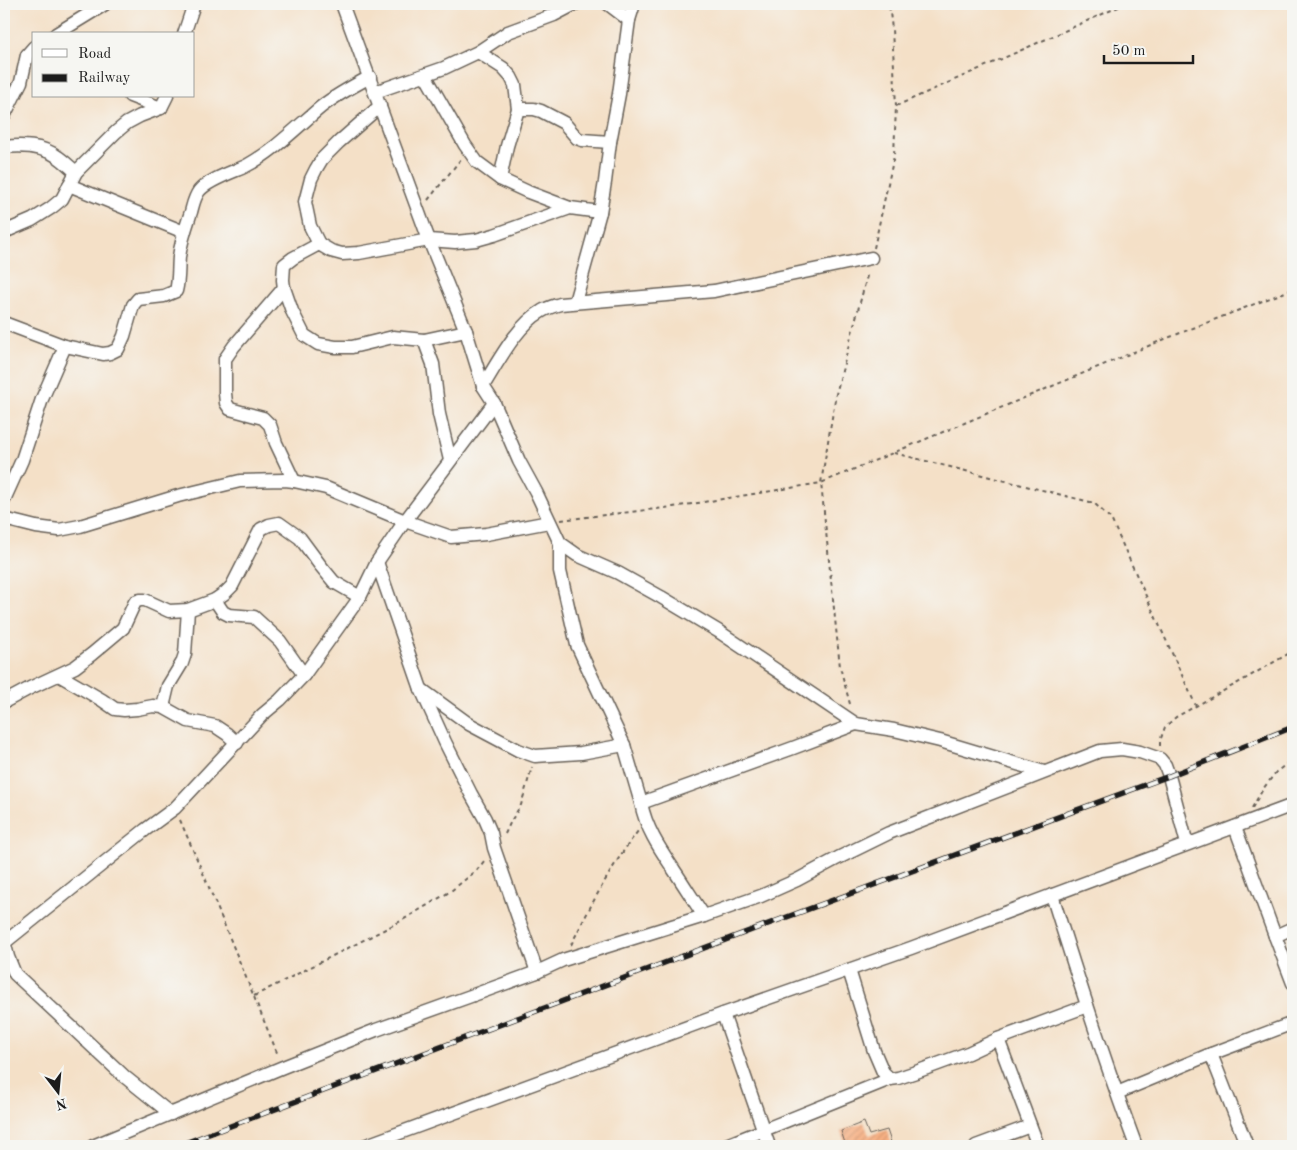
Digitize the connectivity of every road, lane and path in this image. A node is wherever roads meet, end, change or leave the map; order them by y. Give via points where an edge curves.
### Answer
1 (105, 4) edge
2 (194, 4) edge
3 (342, 4) edge
4 (575, 4) edge
5 (608, 4) edge
6 (634, 4) edge
7 (889, 4) edge
8 (1125, 4) edge
9 (629, 20) junction
10 (59, 32) edge
11 (185, 32) edge
12 (32, 49) edge
13 (478, 52) junction
14 (425, 75) junction
15 (370, 77) junction
16 (32, 79) edge
17 (21, 82) junction
18 (375, 92) junction
19 (141, 98) edge
20 (164, 102) edge
21 (380, 106) junction
22 (896, 106) junction
23 (5, 109) edge
24 (518, 109) junction
25 (610, 142) junction
26 (4, 147) edge
27 (471, 153) junction
28 (76, 172) junction
29 (500, 179) junction
30 (69, 185) junction
31 (570, 208) junction
32 (419, 212) junction
33 (600, 212) junction
34 (4, 232) edge
35 (184, 232) junction
36 (429, 240) junction
37 (319, 244) junction
38 (871, 258) junction
39 (284, 288) junction
40 (1293, 289) edge
41 (576, 302) junction
42 (4, 323) edge
43 (466, 330) junction
44 (424, 340) junction
45 (65, 346) junction
46 (483, 386) junction
47 (494, 403) junction
48 (892, 453) junction
49 (450, 460) junction
50 (294, 481) junction
51 (822, 482) junction
52 (4, 500) edge
53 (4, 519) edge
54 (405, 521) junction
55 (549, 522) junction
56 (560, 543) junction
57 (377, 562) junction
58 (360, 597) junction
59 (215, 600) junction
60 (188, 610) junction
61 (1293, 651) edge
62 (59, 675) junction
63 (304, 675) junction
64 (421, 689) junction
65 (4, 702) edge
66 (1196, 706) junction
67 (163, 707) junction
68 (856, 724) junction
69 (237, 743) junction
70 (624, 745) junction
71 (535, 756) junction
72 (1160, 759) junction
73 (1293, 759) edge
74 (1044, 772) junction
75 (642, 803) junction
76 (1293, 805) edge
77 (175, 808) junction
78 (646, 822) junction
79 (1238, 826) junction
80 (1187, 844) junction
81 (494, 848) junction
82 (1052, 895) junction
83 (704, 916) junction
84 (1293, 928) edge
85 (1274, 936) junction
86 (4, 942) edge
87 (563, 960) junction
88 (849, 970) junction
89 (537, 972) junction
90 (1293, 983) edge
91 (254, 996) junction
92 (1087, 1006) junction
93 (723, 1014) junction
94 (1293, 1023) edge
95 (998, 1039) junction
96 (1210, 1054) junction
97 (283, 1067) junction
98 (890, 1079) junction
99 (1116, 1094) junction
100 (170, 1114) junction
101 (1030, 1126) junction
102 (764, 1130) junction
103 (93, 1146) edge
104 (364, 1146) edge
105 (724, 1146) edge
106 (769, 1146) edge
107 (976, 1146) edge
108 (1038, 1146) edge
109 (1136, 1146) edge
110 (1247, 1146) edge

1 - 10 street
2 - 11 street
3 - 15 street
4 - 13 street via 508,32
5 - 9 street
6 - 9 street
7 - 22 path
8 - 22 path
9 - 25 street
12 - 17 street via 27,55
13 - 14 street
13 - 24 street via 511,77
14 - 18 street
14 - 27 street
15 - 18 street
15 - 35 street via 337,95 258,158 200,190
16 - 17 street
17 - 23 street
18 - 21 street
19 - 20 street
20 - 28 street via 127,123
21 - 32 street
21 - 37 street via 322,159 311,179 305,202 310,226
22 - 38 path via 894,156
24 - 25 street via 541,111 564,123 582,140
24 - 29 street
25 - 33 street
26 - 28 street via 42,148
27 - 29 street via 477,162
27 - 32 path via 452,169
28 - 30 street
29 - 31 street
30 - 34 street via 62,199 51,208
30 - 35 street
31 - 33 street
31 - 36 street via 476,240
32 - 36 street
33 - 41 street
35 - 45 street via 176,291 138,299 118,349 103,354
36 - 37 street via 342,254
36 - 43 street
37 - 39 street via 284,266
38 - 41 street via 714,291
38 - 51 path via 836,394
39 - 44 street via 304,335 318,344 352,347 393,337
39 - 50 street via 225,359 225,393 230,409 263,418 270,425
40 - 48 path via 1165,338
41 - 46 street via 541,311 523,326
42 - 45 street
43 - 44 street
43 - 46 street
44 - 49 street via 433,364 439,414
45 - 52 street
46 - 47 street
47 - 49 street
47 - 55 street
48 - 51 path
48 - 66 path via 1094,503 1111,519
49 - 54 street
50 - 53 street via 240,481 59,530
50 - 54 street via 326,488
51 - 55 path via 673,507
51 - 68 path via 840,667
54 - 55 street via 451,537
54 - 57 street
55 - 56 street
56 - 68 street via 718,631
56 - 70 street via 560,571 577,645
57 - 58 street
57 - 64 street
58 - 59 street via 334,582 300,538 279,524 261,529 232,586
58 - 63 street
59 - 60 street
59 - 63 street via 229,615 254,617 280,641
60 - 62 street via 169,611 145,600 135,602 123,628
60 - 67 street via 185,654 168,686
61 - 66 path
62 - 65 street
62 - 67 street via 115,710
63 - 69 street
64 - 71 street via 470,724
64 - 81 street via 485,819
66 - 72 path via 1165,726 1160,741
67 - 69 street via 188,721 215,726
68 - 74 street via 940,741
68 - 75 street
69 - 77 street
70 - 71 street via 582,753
70 - 75 street
71 - 81 path via 521,805
72 - 74 street via 1122,749 1100,751
72 - 80 street via 1169,776
73 - 79 path via 1276,772
74 - 83 street via 889,833 797,880
75 - 78 street
76 - 79 street
77 - 86 street
77 - 91 path
78 - 83 street
78 - 87 path via 623,851
79 - 80 street
79 - 85 street
80 - 82 street
81 - 89 street
81 - 91 path via 476,871 410,916
82 - 88 street
82 - 92 street
83 - 87 street
84 - 85 street
85 - 90 street
86 - 100 street via 15,974
87 - 89 street
88 - 93 street
88 - 98 street via 874,1051 883,1072
89 - 97 street
91 - 97 path
92 - 95 street
92 - 99 street
93 - 102 street
93 - 104 street
94 - 96 street
95 - 98 street via 968,1053
95 - 101 street
96 - 99 street
96 - 110 street
97 - 100 street
98 - 102 street
99 - 109 street
100 - 103 street
101 - 107 street
101 - 108 street
102 - 105 street
102 - 106 street

